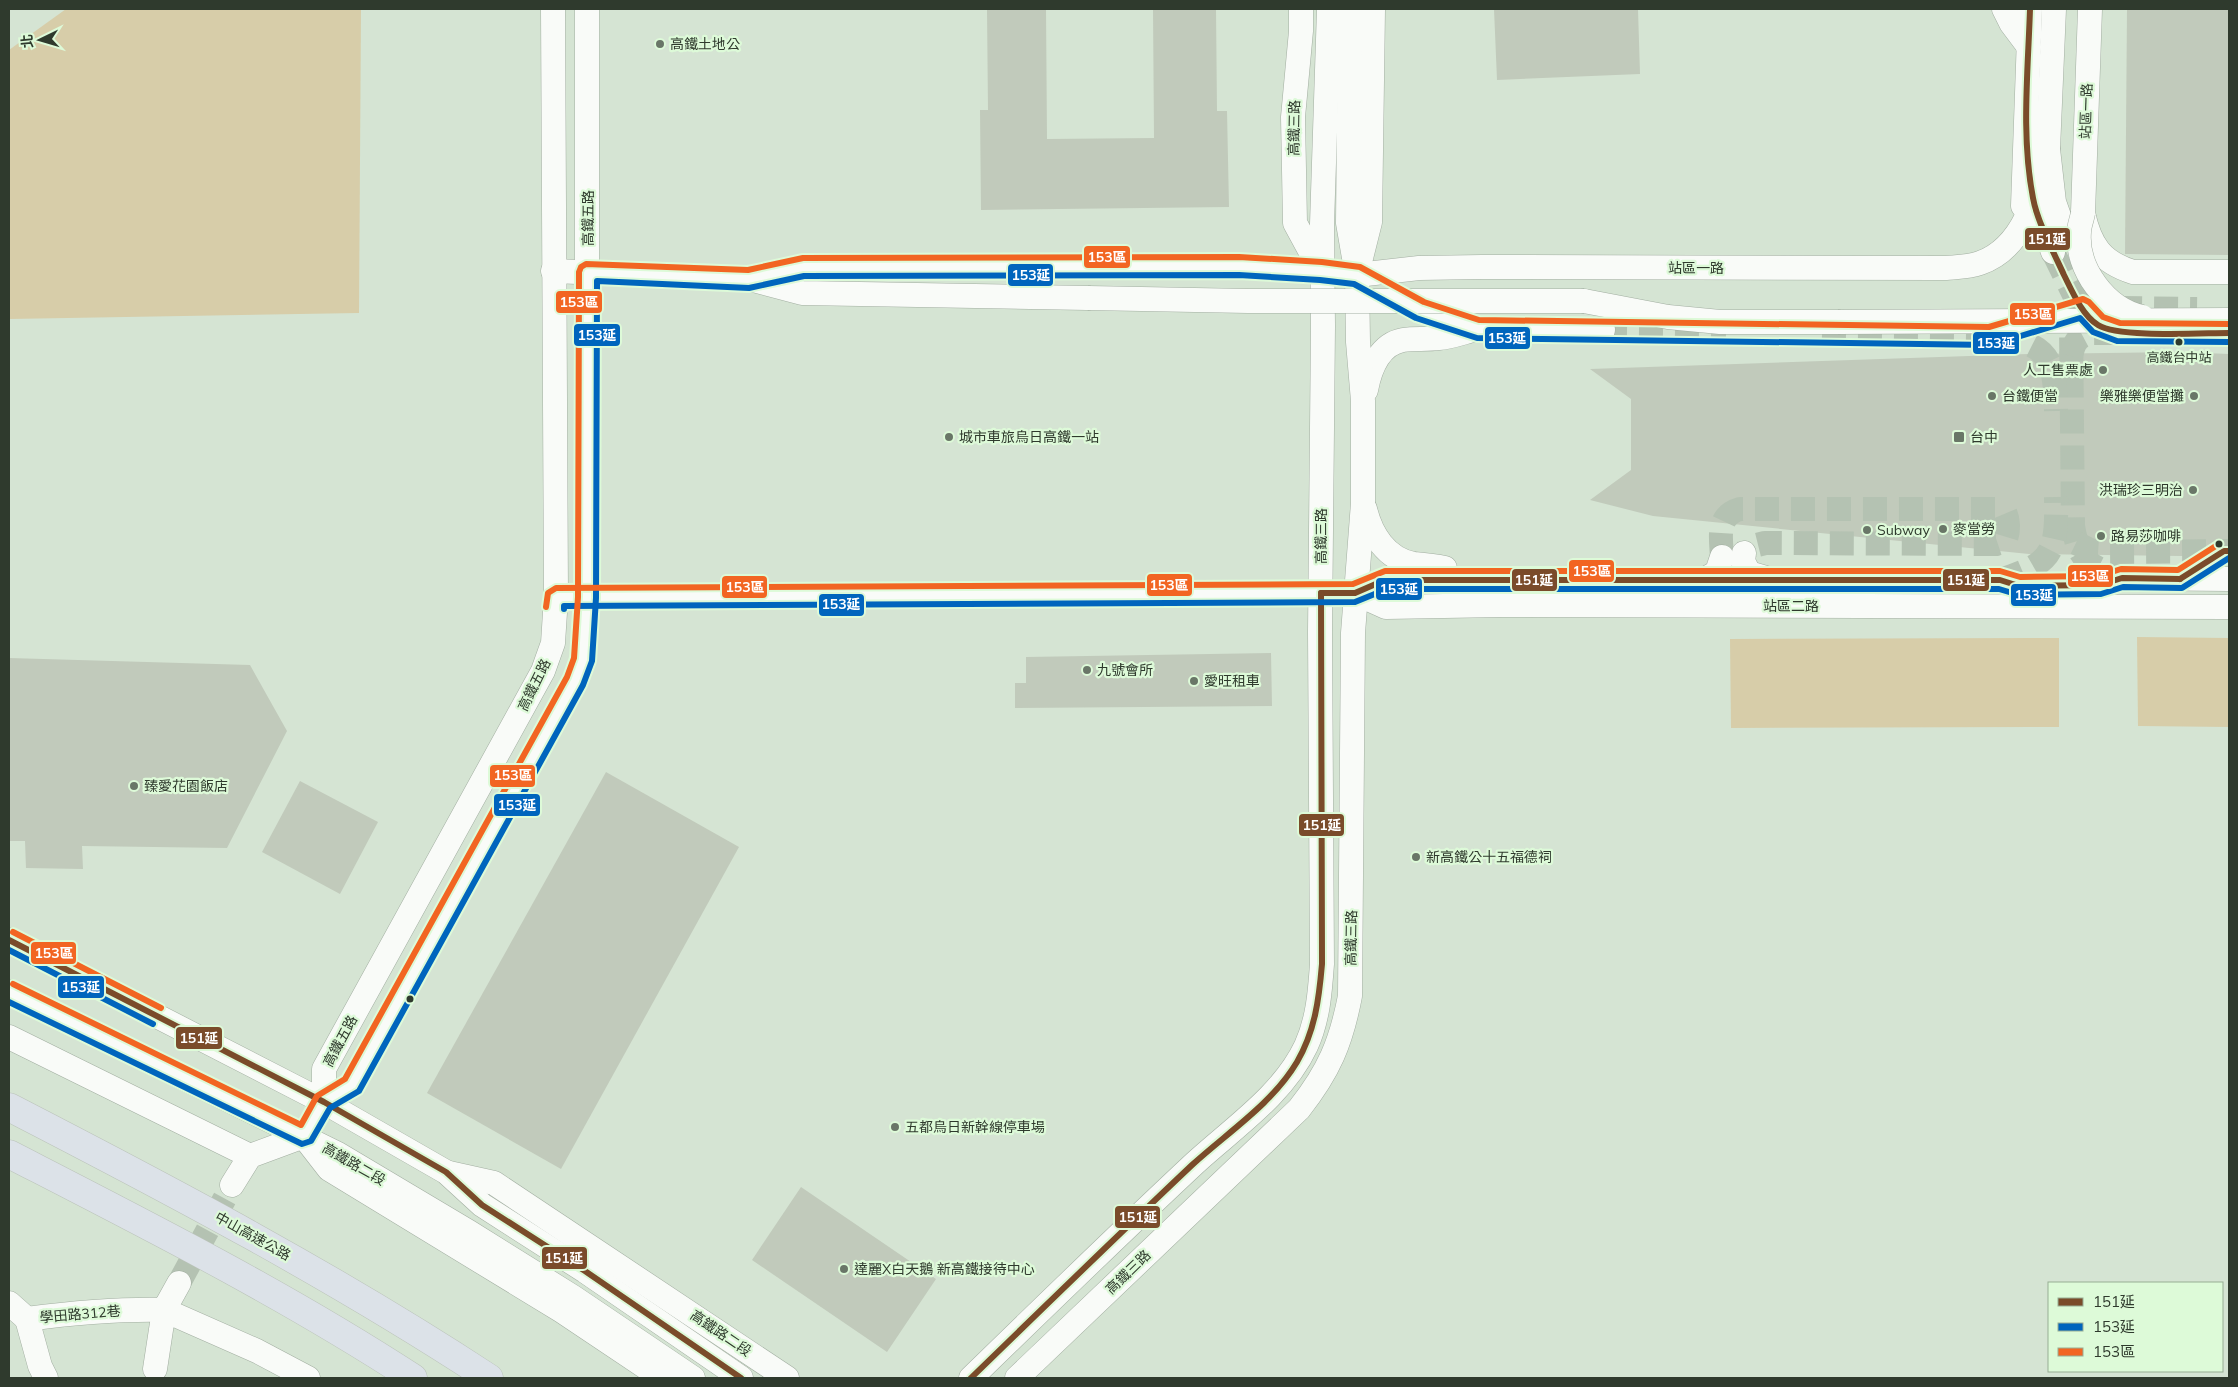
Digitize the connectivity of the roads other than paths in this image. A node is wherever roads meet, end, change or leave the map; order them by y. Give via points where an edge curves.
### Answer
1 (553, 9) edge
2 (587, 9) edge
3 (1302, 9) edge
4 (1329, 9) edge
5 (1350, 9) edge
6 (1373, 9) edge
7 (2004, 9) edge
8 (2030, 9) edge
9 (2054, 9) edge
10 (2090, 9) edge
11 (2029, 47) junction
12 (2037, 149) junction
13 (2033, 200) junction
14 (2083, 213) junction
15 (2021, 227) junction
16 (1538, 267) junction
17 (1321, 270) junction
18 (554, 271) junction
19 (588, 272) junction
20 (2229, 272) edge
21 (1357, 275) junction
22 (749, 279) junction
23 (2155, 319) junction
24 (2229, 320) edge
25 (1478, 329) junction
26 (1540, 330) junction
27 (1603, 330) tunnel mouth
28 (1364, 401) junction
29 (1363, 503) junction
30 (1766, 578) junction
31 (1496, 579) junction
32 (1705, 579) junction
33 (2229, 579) edge
34 (1321, 593) junction
35 (1355, 593) junction
36 (556, 596) junction
37 (587, 597) junction
38 (2229, 607) edge
39 (9, 940) edge
40 (9, 992) edge
41 (9, 1037) edge
42 (324, 1102) junction
43 (9, 1107) edge
44 (304, 1136) junction
45 (9, 1154) edge
46 (250, 1156) junction
47 (446, 1172) junction
48 (232, 1185) tunnel mouth
49 (179, 1283) tunnel mouth
50 (9, 1303) edge
51 (164, 1310) junction
52 (27, 1319) junction
53 (155, 1369) dead end
54 (46, 1378) edge
55 (308, 1378) edge
56 (413, 1378) edge
57 (489, 1378) edge
58 (662, 1378) edge
59 (693, 1378) edge
60 (741, 1378) edge
61 (787, 1378) edge
62 (971, 1378) edge
63 (1017, 1378) edge

1 - 18 street, 高鐵五路
2 - 19 street, 高鐵五路
3 - 17 street, 高鐵三路 via 1293,117 1295,223
4 - 17 street, 高鐵三路
5 - 21 street, 高鐵三路 via 1348,223
6 - 21 street, 高鐵三路 via 1370,222
7 - 11 street
8 - 11 street
9 - 12 street, 站區一路 via 2052,71
10 - 14 street, 站區一路
11 - 12 street
12 - 13 street, 站區一路
12 - 13 street, 站區一路 via 2054,202 2060,245
12 - 15 street, 站區一路
13 - 15 street, 站區一路
14 - 20 street, 站區一路 via 2095,248 2118,267 2149,273
14 - 23 street, 站區一路, bridge via 2079,233 2082,254 2096,286 2120,308
15 - 16 street, 站區一路 via 1994,256 1980,263 1946,268
16 - 21 street, 站區一路 via 1419,268
16 - 26 street via 1522,270 1512,278 1504,299 1506,309 1514,319 1524,326
17 - 21 street, 站區一路
17 - 22 street, 站區一路 via 1239,266 803,267
17 - 34 street, 高鐵三路
18 - 19 street, 站區一路
18 - 36 street, 高鐵五路
19 - 22 street, 站區一路
19 - 37 street, 高鐵五路
21 - 25 street, 站區一路 via 1420,310
21 - 28 street, 高鐵三路 via 1358,342
22 - 23 street, bridge via 802,293 1248,301 1584,301 1668,317 1720,322
23 - 24 street, bridge
25 - 26 street, 站區一路
25 - 28 street via 1391,344 1372,366
26 - 27 street, 站區一路
28 - 29 street, 高鐵三路
29 - 31 street via 1379,542 1403,560
29 - 35 street, 高鐵三路
30 - 32 street, 站區二路
30 - 32 street via 1749,573 1743,561 1733,555
30 - 33 street, 站區二路 via 2000,580 2019,586 2100,586 2122,578
31 - 32 street, 站區二路
31 - 35 street, 站區二路 via 1385,580
34 - 35 street, 站區二路
34 - 37 street, 站區二路
34 - 62 street, 高鐵三路 via 1322,964 1315,1021 1306,1046 1292,1069 1260,1104
35 - 38 street, 站區二路 via 1386,607
35 - 63 street, 高鐵三路 via 1350,996 1345,1024 1332,1058 1319,1083 1299,1109
36 - 37 street, 站區二路
36 - 42 street, 高鐵五路 via 553,643 543,671 324,1069
37 - 42 street, 高鐵五路 via 583,660 575,681 352,1085
39 - 42 street, 高鐵路二段
40 - 44 street
41 - 46 street
42 - 44 street, 高鐵五路
42 - 47 street, 高鐵路二段
43 - 57 highway, 中山高速公路 via 312,1268
44 - 46 street
44 - 58 street, 高鐵路二段 via 329,1169 554,1306
44 - 59 street, 高鐵路二段 via 469,1232
45 - 56 highway via 283,1300
46 - 48 street
47 - 60 street, 高鐵路二段 via 482,1205
47 - 61 street, 高鐵路二段 via 494,1183
49 - 51 street
50 - 52 street
51 - 52 street, 學田路312巷 via 85,1312
51 - 53 street
51 - 55 street
52 - 54 street, 學田路312巷

